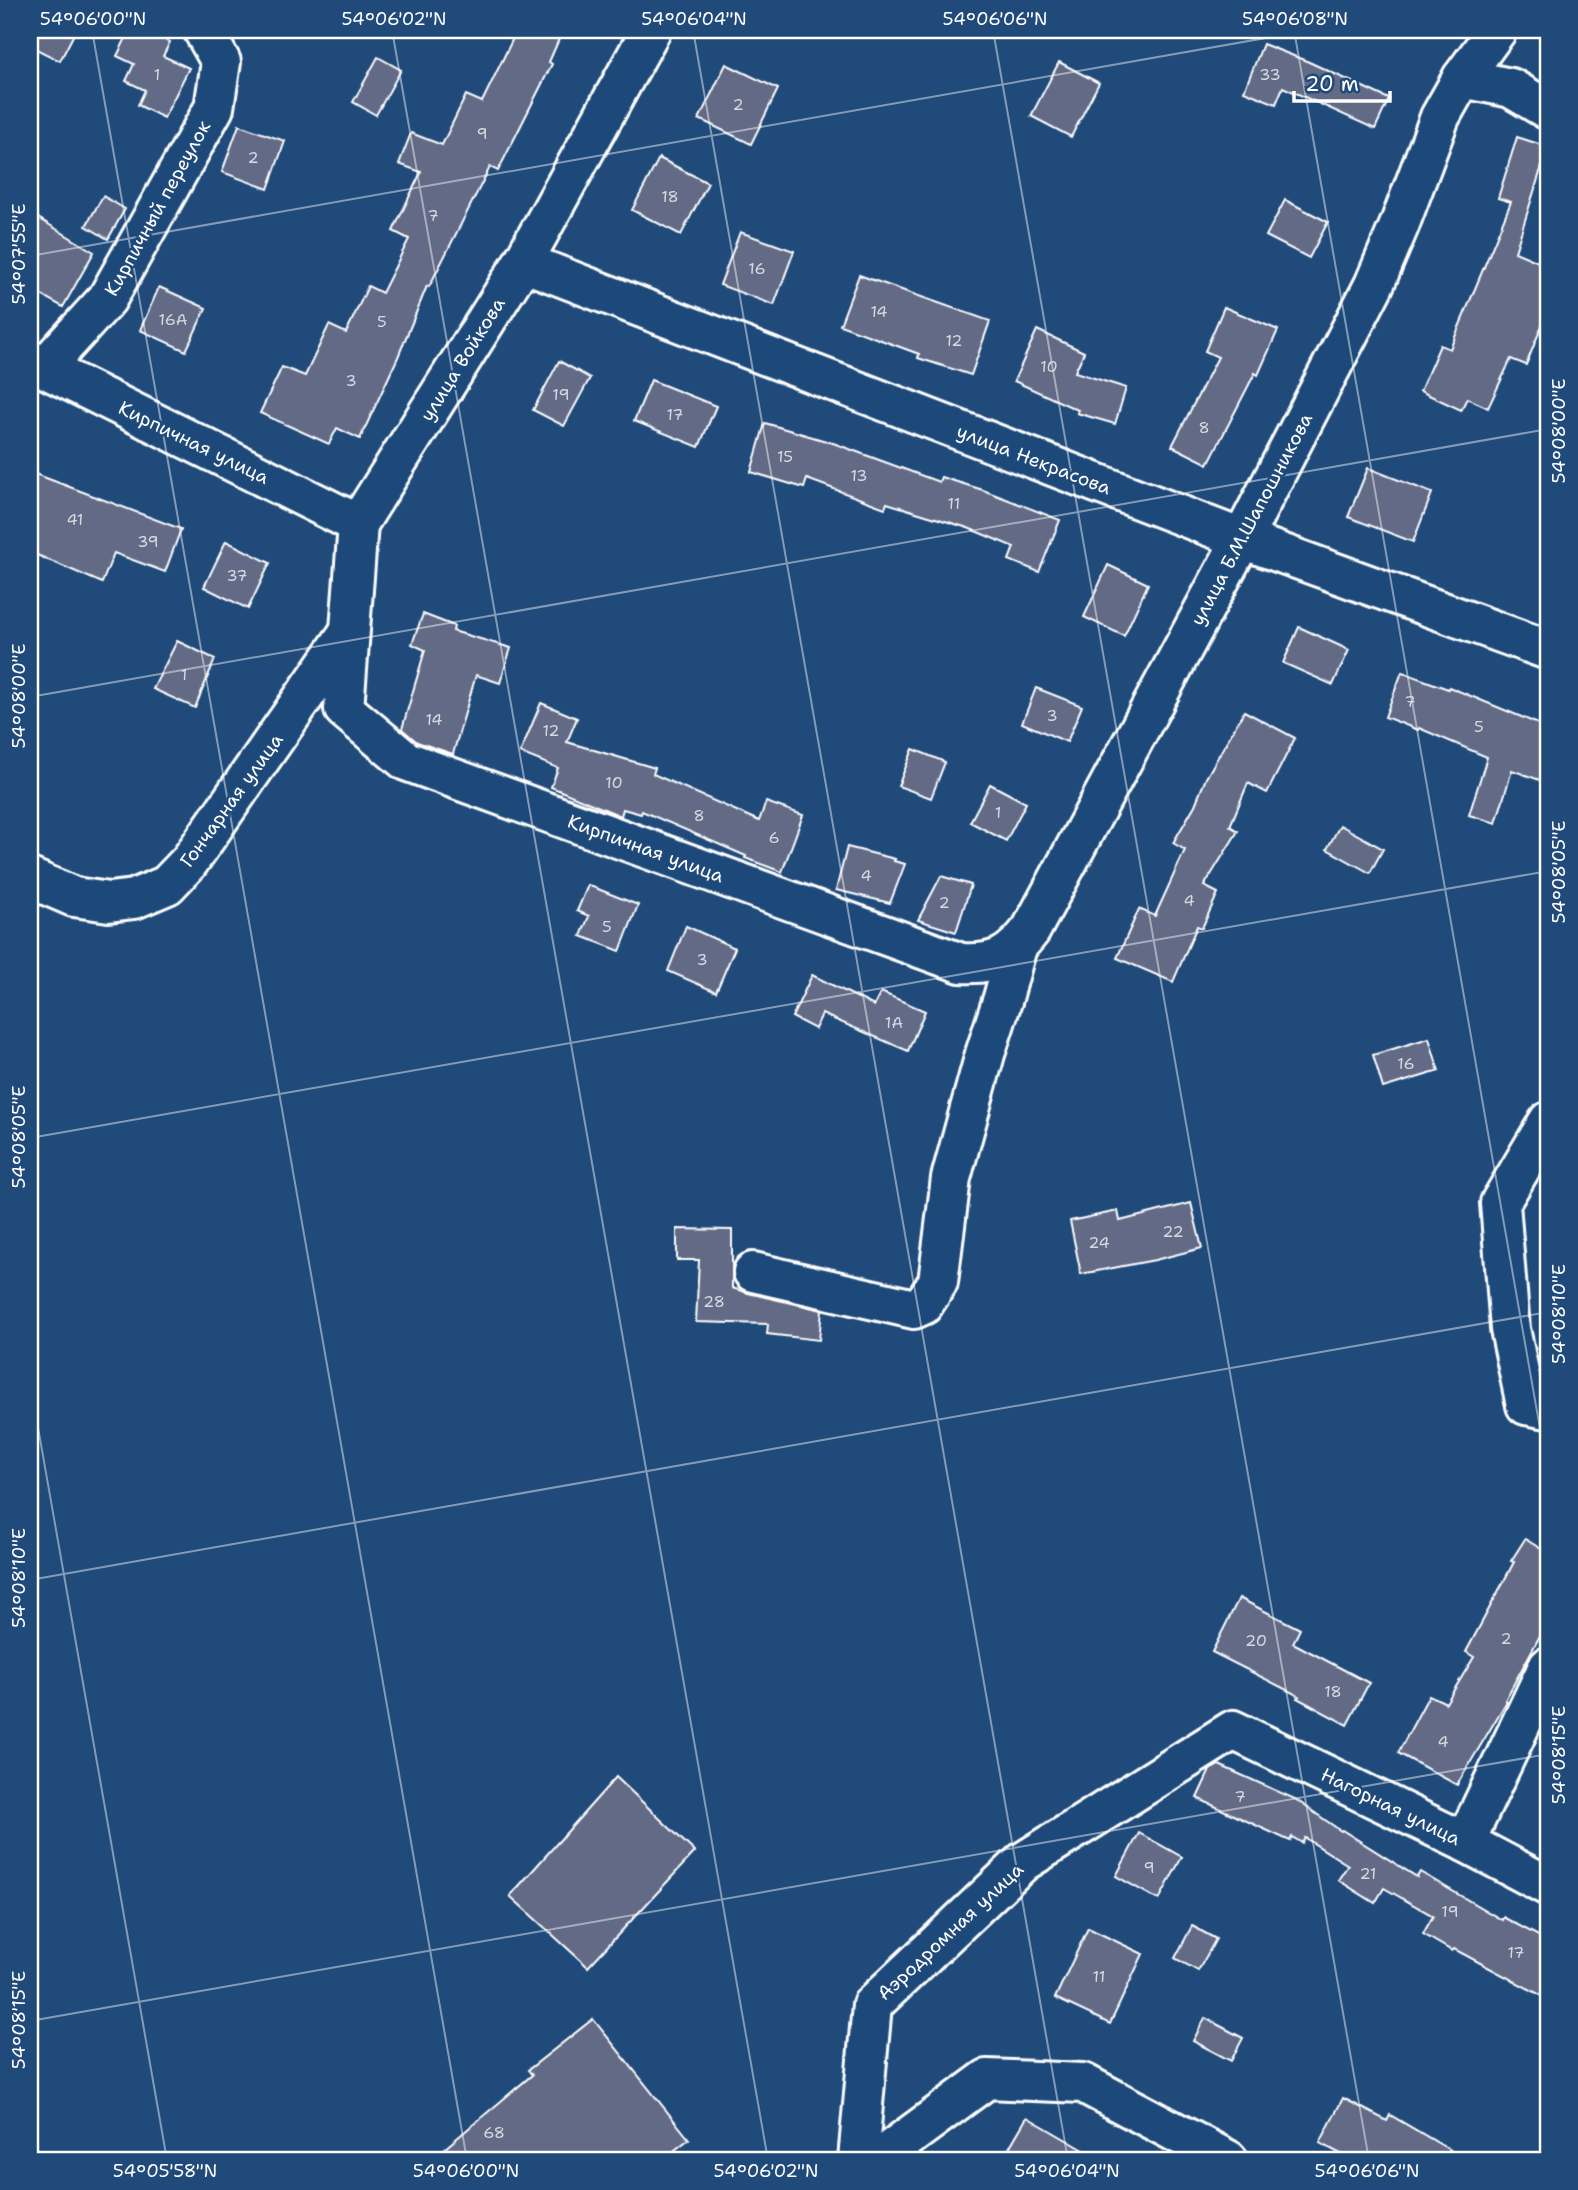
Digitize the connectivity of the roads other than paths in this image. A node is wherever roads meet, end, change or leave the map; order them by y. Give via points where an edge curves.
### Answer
1 (204, 30) edge
2 (651, 30) edge
3 (1497, 30) edge
4 (1462, 78) junction
5 (1548, 110) edge
6 (523, 262) junction
7 (37, 364) edge
8 (358, 524) junction
9 (1242, 540) junction
10 (351, 630) junction
11 (1548, 650) edge
12 (344, 709) joint
13 (30, 878) edge
14 (1017, 947) junction
15 (961, 963) joint
16 (1548, 1122) edge
17 (753, 1272) dead end
18 (1548, 1409) edge
19 (1548, 1667) edge
20 (1233, 1730) joint
21 (1465, 1842) junction
22 (1548, 1886) edge
23 (858, 2160) edge
24 (877, 2160) edge
25 (1228, 2160) edge

1 - 7 street, Кирпичный переулок via 221,62 214,108 107,299
2 - 6 street, улица Войкова
3 - 4 street, улица Б.М.Шапошникова
4 - 5 street via 1511,88
4 - 9 street, улица Б.М.Шапошникова via 1440,117 1374,285
6 - 8 street, улица Войкова
6 - 9 street, улица Некрасова
7 - 8 street, Кирпичная улица
8 - 10 street, улица Войкова
9 - 11 street, улица Некрасова
9 - 14 street, улица Б.М.Шапошникова via 1031,930
10 - 12 street, улица Войкова
10 - 13 street, Гончарная улица via 189,862 167,885 109,902 74,897
12 - 15 street, Кирпичная улица via 406,761
14 - 15 street, улица Б.М.Шапошникова via 1000,959
14 - 17 street via 951,1178 938,1282 923,1305 914,1310
16 - 18 street via 1500,1203 1510,1329 1526,1405
19 - 21 street
20 - 21 street, Нагорная улица
20 - 23 street, Аэродромная улица via 1023,1862 872,2004
21 - 22 street, Нагорная улица
24 - 25 street via 987,2079 1083,2083

